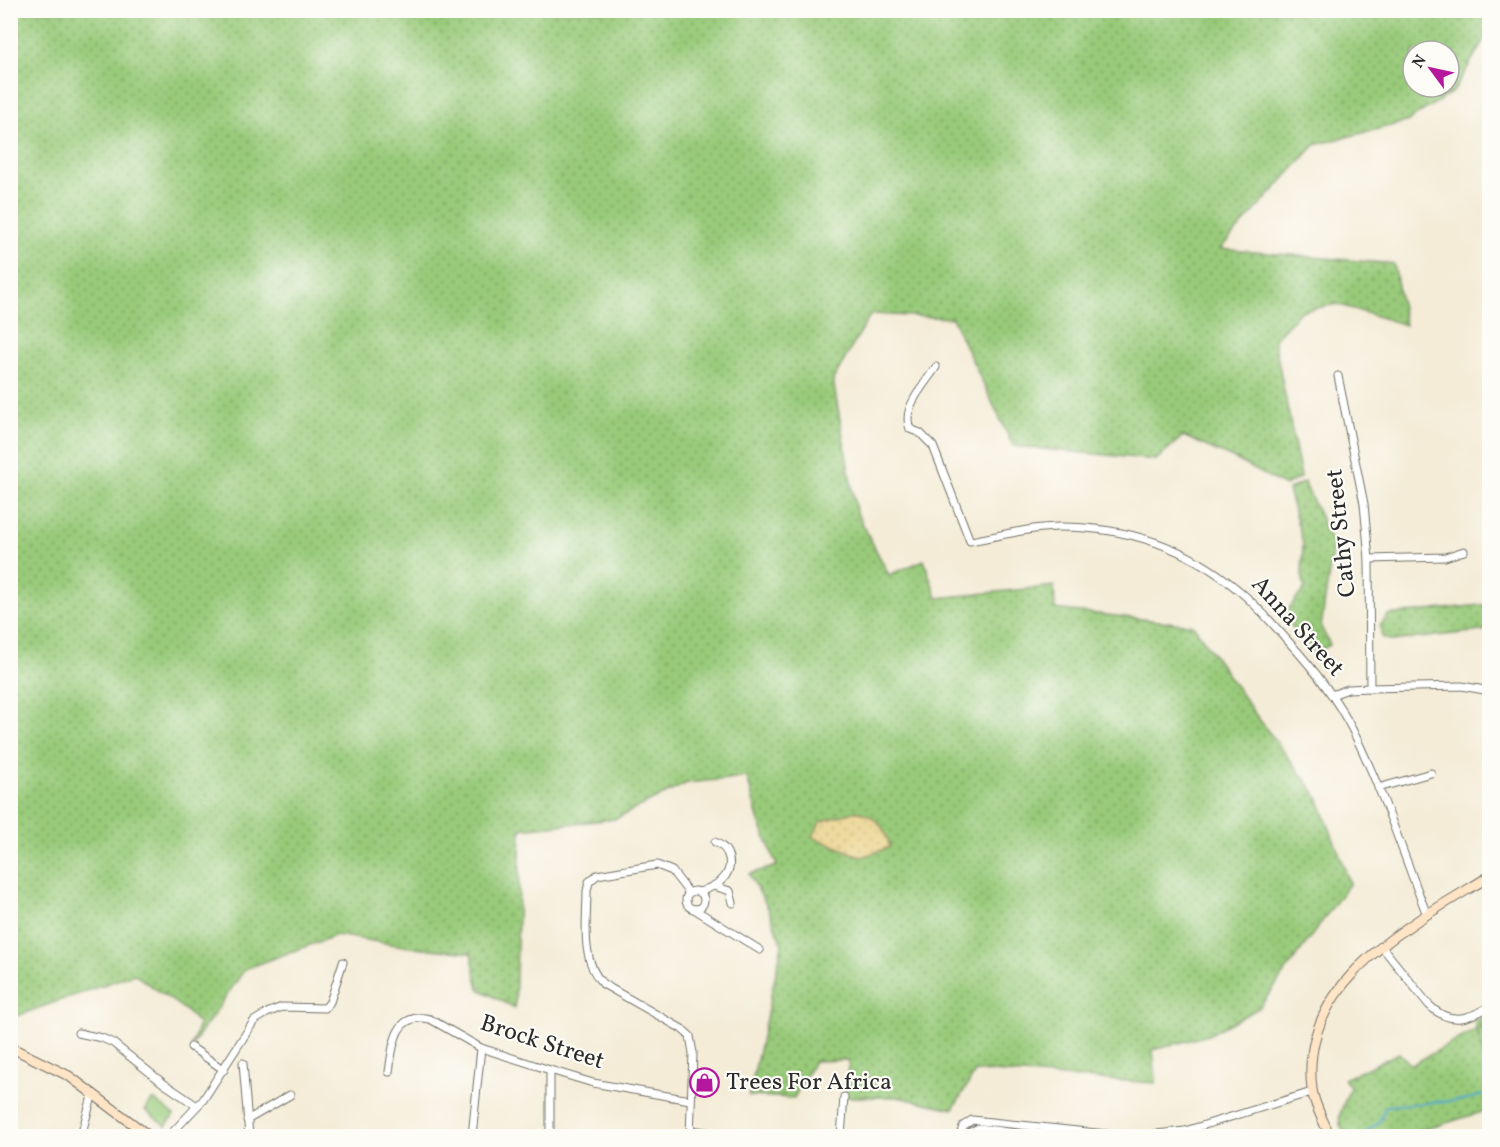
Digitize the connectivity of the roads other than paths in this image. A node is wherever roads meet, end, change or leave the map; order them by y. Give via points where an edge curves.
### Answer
1 (936, 368) dead end
2 (1338, 376) dead end
3 (1464, 551) dead end
4 (1369, 559) junction
5 (1370, 688) junction
6 (1490, 691) edge
7 (1332, 695) junction
8 (1431, 773) dead end
9 (1378, 788) junction
10 (715, 842) dead end
11 (1490, 876) edge
12 (714, 886) junction
13 (700, 892) junction
14 (689, 893) junction
15 (733, 903) dead end
16 (694, 909) junction
17 (1427, 915) junction
18 (1382, 947) junction
19 (760, 950) dead end
20 (343, 962) dead end
21 (1490, 1006) edge
22 (78, 1033) dead end
23 (10, 1047) edge
24 (190, 1047) dead end
25 (481, 1048) junction
26 (243, 1064) dead end
27 (224, 1070) junction
28 (550, 1070) junction
29 (389, 1072) dead end
30 (1312, 1092) junction
31 (93, 1093) junction
32 (290, 1095) dead end
33 (844, 1097) dead end
34 (690, 1100) junction
35 (197, 1106) junction
36 (248, 1120) junction
37 (1185, 1131) junction
38 (690, 1133) edge
39 (965, 1136) edge
40 (81, 1137) edge
41 (148, 1137) edge
42 (169, 1137) edge
43 (249, 1137) edge
44 (472, 1137) edge
45 (550, 1137) edge
46 (736, 1137) edge
47 (841, 1137) edge
48 (1038, 1137) edge
49 (1125, 1137) edge
50 (1137, 1137) edge
51 (1178, 1137) edge
52 (1330, 1137) edge

1 - 7 street, Anna Street via 906,421 910,429 933,446 970,541 1058,527 1120,532 1156,542 1190,557 1238,589 1313,668
2 - 4 street, Cathy Street via 1364,504
3 - 4 street via 1444,557
4 - 5 street, Cathy Street
5 - 6 street via 1462,686
5 - 7 street via 1348,688
7 - 9 street, Anna Street
8 - 9 street
9 - 17 street, Anna Street
10 - 12 street via 724,846 730,858 722,880
11 - 17 street
12 - 13 street
12 - 15 street via 730,891
13 - 14 street
13 - 16 street via 704,903
14 - 16 street via 687,905
14 - 34 street via 672,871 657,865 597,874 587,891 588,957 594,972 603,984 690,1036
16 - 19 street
17 - 18 street
18 - 21 street via 1438,1012 1461,1019
18 - 30 street via 1338,989 1322,1018 1312,1048
20 - 27 street via 325,1008 282,1007 260,1017 249,1027
22 - 35 street via 113,1043
23 - 31 street via 51,1066
24 - 27 street
25 - 28 street, Brock Street
25 - 29 street, Brock Street via 430,1019 413,1018 395,1036
25 - 44 street
26 - 36 street
27 - 35 street
28 - 34 street, Brock Street via 593,1083
28 - 45 street
30 - 37 street
30 - 52 street
31 - 40 street
31 - 41 street
32 - 36 street
33 - 47 street
34 - 38 street
35 - 42 street
36 - 43 street
37 - 50 street
37 - 51 street
38 - 46 street
39 - 48 street via 979,1128
39 - 49 street via 963,1126 972,1120

